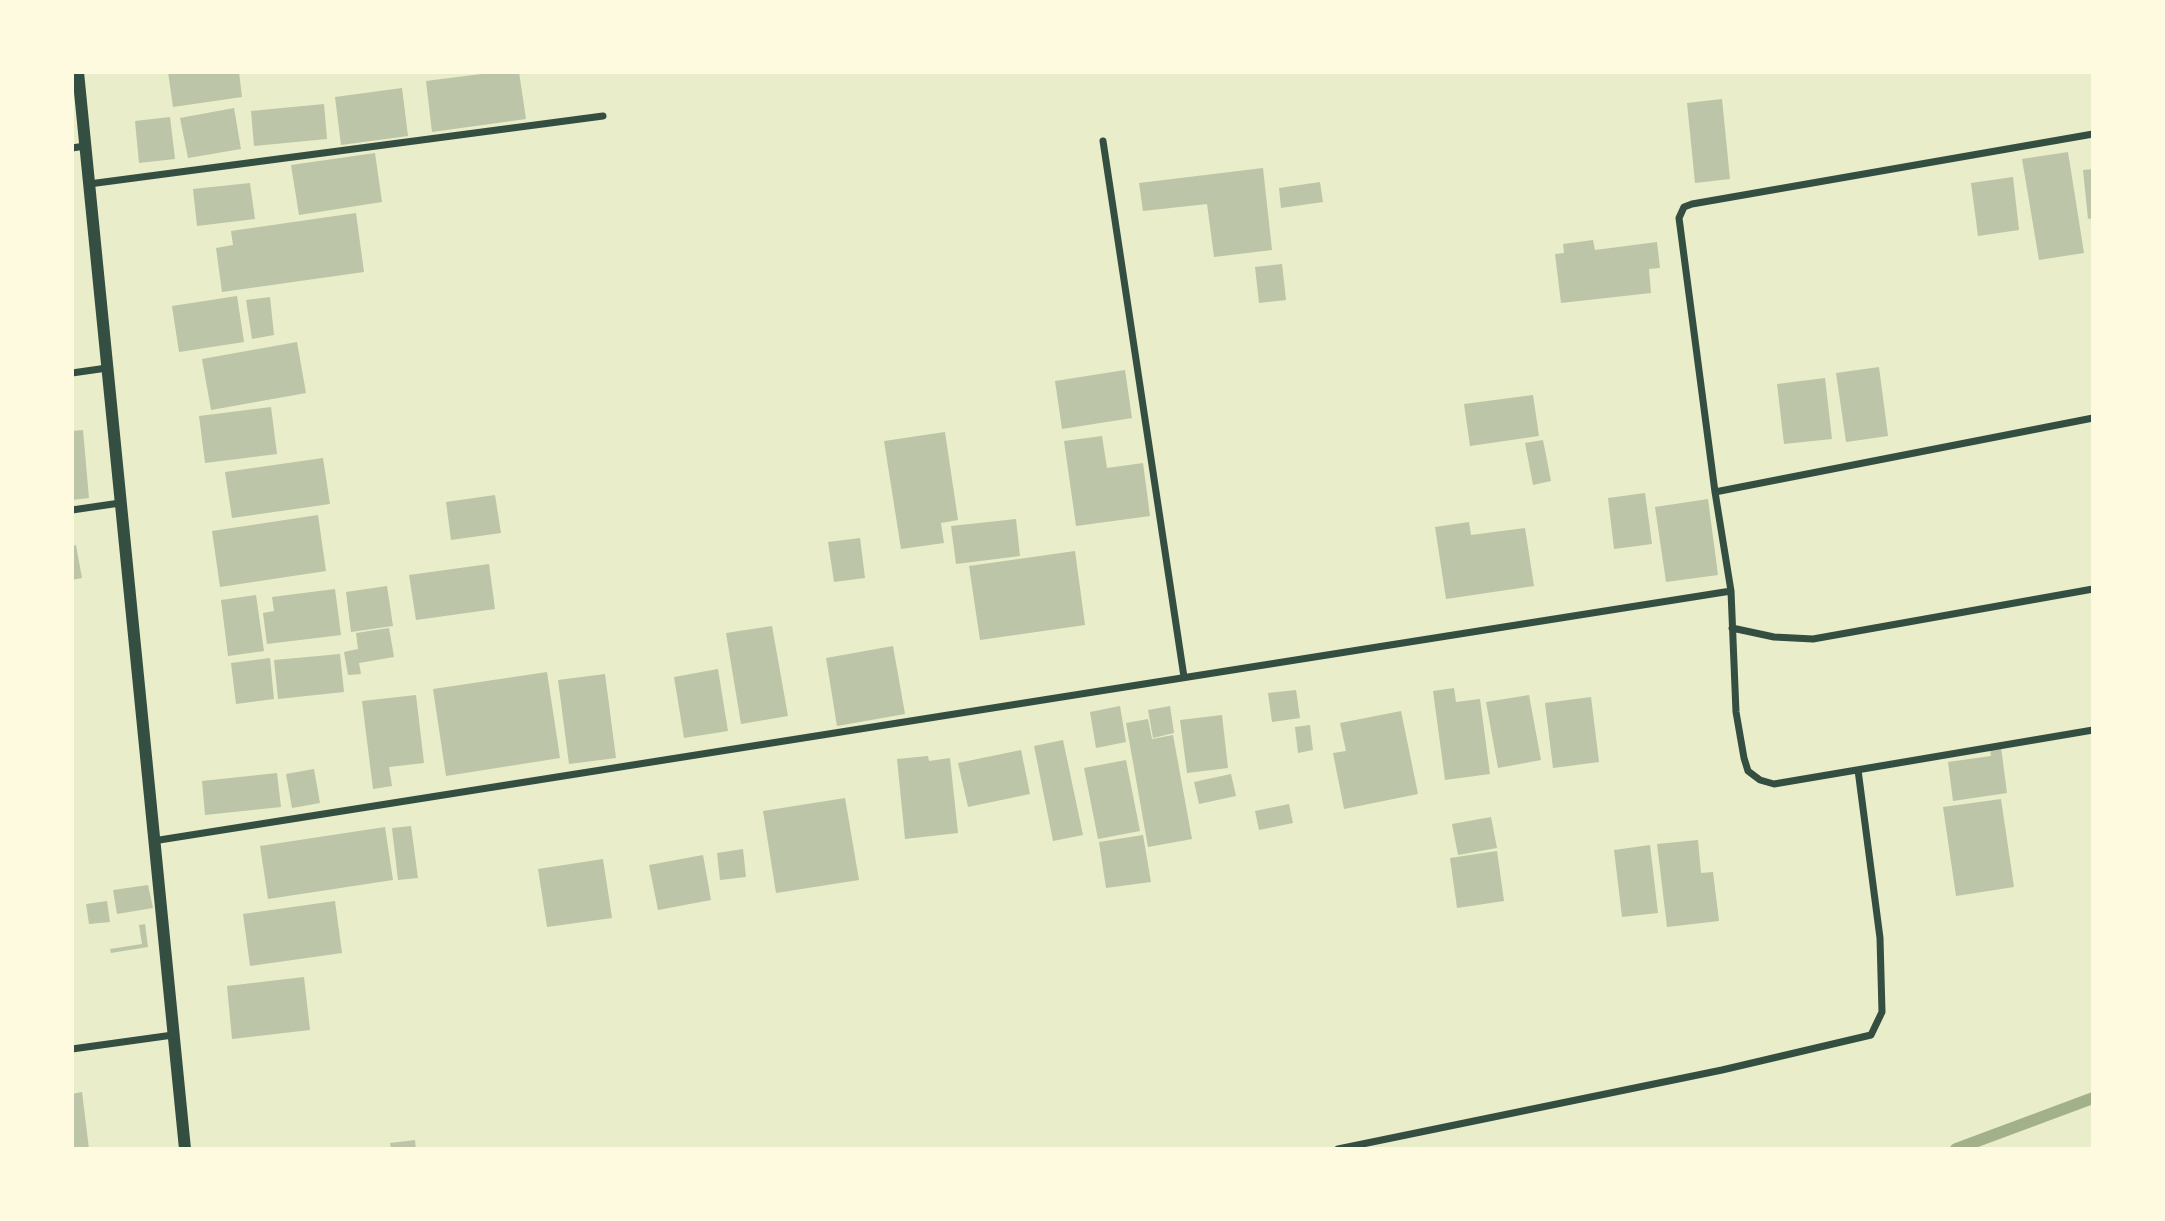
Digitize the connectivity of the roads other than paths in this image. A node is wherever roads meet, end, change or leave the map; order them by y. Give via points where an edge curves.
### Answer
1 (78, 72) edge
2 (603, 116) dead end
3 (2093, 134) edge
4 (1103, 141) dead end
5 (78, 147) edge
6 (89, 184) junction
7 (107, 368) junction
8 (72, 373) edge
9 (2093, 418) edge
10 (1715, 492) junction
11 (120, 503) junction
12 (72, 510) edge
13 (2093, 589) edge
14 (1731, 591) junction
15 (1732, 628) junction
16 (1184, 677) junction
17 (2093, 730) edge
18 (1858, 770) junction
19 (153, 841) junction
20 (173, 1035) junction
21 (72, 1049) edge
22 (185, 1149) edge
23 (1338, 1149) edge

1 - 5 street
2 - 6 street
3 - 10 street via 1684,207 1679,218
4 - 16 street
5 - 6 street
6 - 7 street
7 - 8 street
7 - 11 street
9 - 10 street
10 - 14 street
11 - 12 street
11 - 19 street
13 - 15 street via 1813,639
14 - 15 street
14 - 16 street
15 - 18 street via 1737,712 1748,771 1774,783
16 - 19 street
17 - 18 street
18 - 23 street via 1880,937 1882,1012 1871,1035
19 - 20 street
20 - 21 street
20 - 22 street

